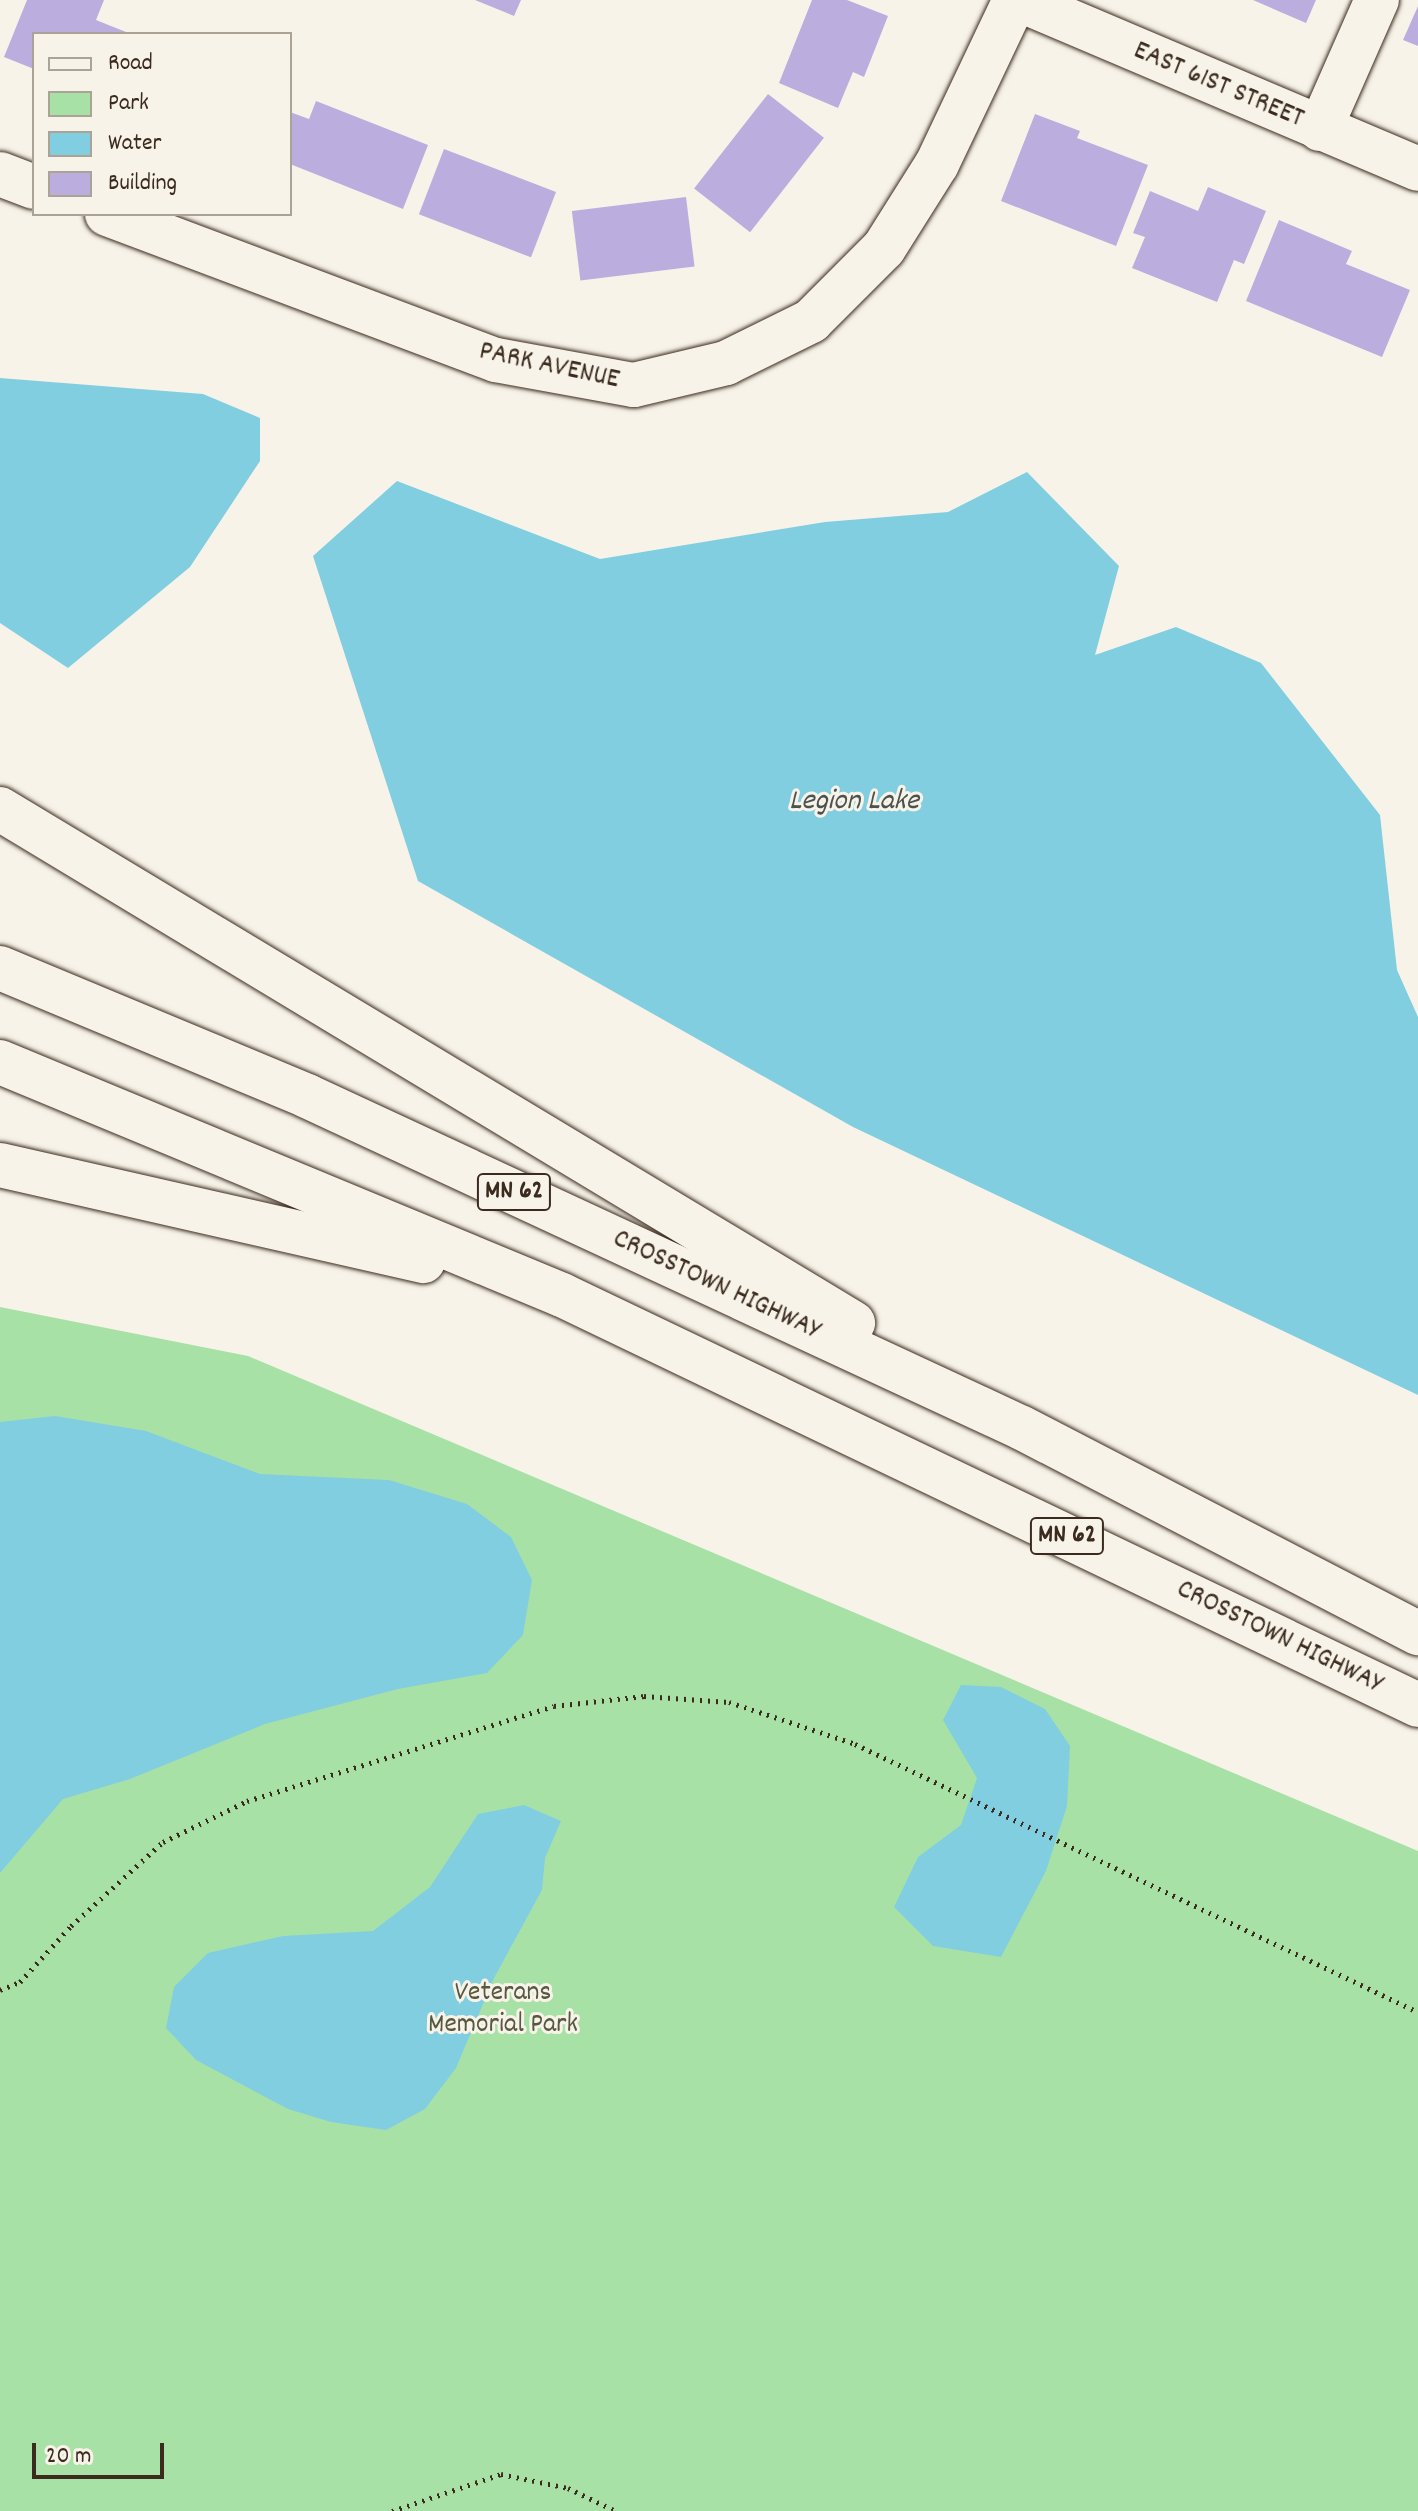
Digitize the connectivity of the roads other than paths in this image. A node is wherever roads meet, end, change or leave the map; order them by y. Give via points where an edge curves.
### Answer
1 (1017, 0) edge
2 (1377, 0) edge
3 (1320, 129) junction
4 (1418, 169) edge
5 (0, 174) edge
6 (32, 186) edge
7 (112, 216) edge
8 (0, 809) edge
9 (0, 968) edge
10 (0, 1062) edge
11 (0, 1165) edge
12 (562, 1295) junction
13 (1022, 1428) junction
14 (1418, 1633) edge
15 (1418, 1705) edge

1 - 3 main road, EAST 61ST STREET
1 - 7 main road, PARK AVENUE via 937,164 884,248 811,321 711,367 634,385 496,360
2 - 3 main road
3 - 4 main road, EAST 61ST STREET
5 - 6 main road
8 - 13 main road
9 - 13 main road, CROSSTOWN HIGHWAY / MN 62 via 307,1096
10 - 12 main road, CROSSTOWN HIGHWAY / MN 62
11 - 12 main road via 208,1209
12 - 15 main road, CROSSTOWN HIGHWAY / MN 62
13 - 14 main road, CROSSTOWN HIGHWAY / MN 62

